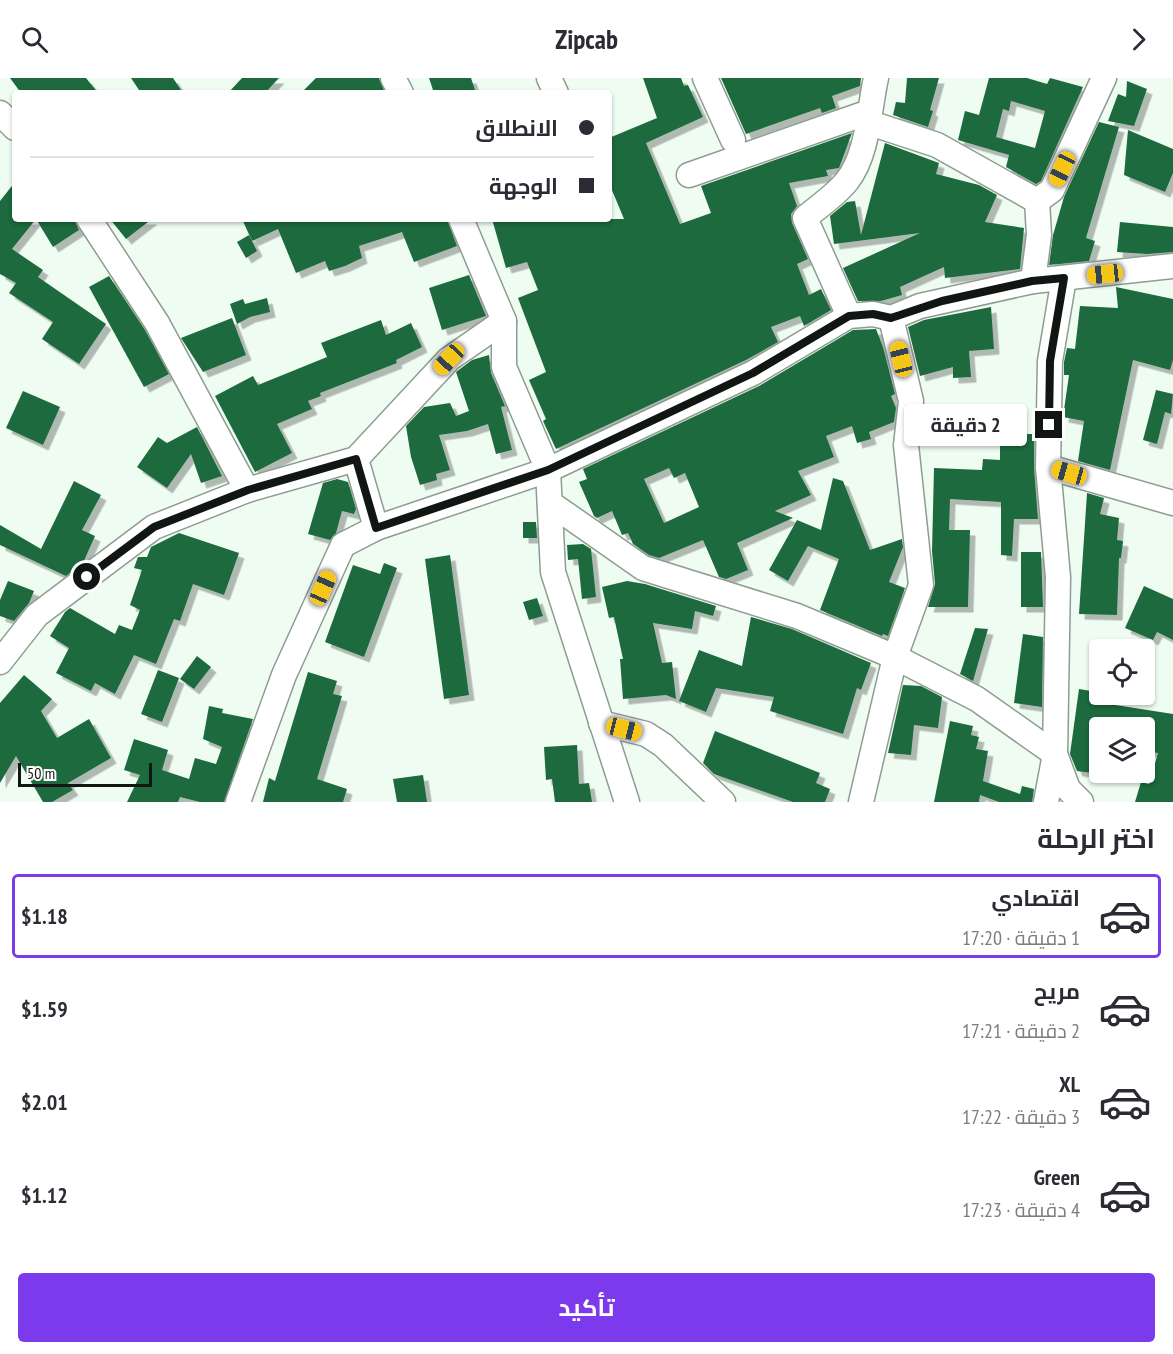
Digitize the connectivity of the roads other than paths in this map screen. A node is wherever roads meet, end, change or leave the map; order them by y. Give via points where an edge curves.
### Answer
1 (705, 78) edge
2 (876, 78) edge
3 (1104, 78) edge
4 (0, 113) edge
5 (870, 117) junction
6 (12, 125) edge
7 (733, 140) dead end
8 (689, 175) dead end
9 (1037, 201) junction
10 (91, 222) edge
11 (462, 222) edge
12 (1173, 266) edge
13 (1064, 278) junction
14 (1032, 281) junction
15 (849, 316) junction
16 (891, 318) junction
17 (504, 321) junction
18 (356, 459) junction
19 (1048, 467) junction
20 (548, 470) junction
21 (248, 490) junction
22 (550, 503) junction
23 (1173, 503) edge
24 (376, 528) junction
25 (895, 657) junction
26 (0, 662) edge
27 (601, 723) junction
28 (1056, 754) junction
29 (238, 802) edge
30 (627, 802) edge
31 (723, 802) edge
32 (861, 802) edge
33 (1046, 802) edge
34 (1082, 802) edge

1 - 7 street
2 - 5 street
3 - 9 street via 1052,190
4 - 6 street
5 - 8 street
5 - 9 street via 937,145
5 - 15 street via 848,180 805,219
9 - 14 street via 1039,235
10 - 21 street via 157,323
11 - 17 street
12 - 13 street
13 - 14 street
13 - 19 street via 1050,361
14 - 16 street via 920,306
15 - 16 street via 873,314
15 - 20 street via 753,373
16 - 25 street via 911,400 906,445 921,585
17 - 18 street via 449,359
17 - 20 street via 504,367
18 - 21 street
18 - 24 street
19 - 23 street
19 - 28 street via 1058,577
20 - 22 street
20 - 24 street
21 - 26 street via 154,527 38,615
22 - 25 street via 643,568 797,616
22 - 27 street via 553,572
24 - 29 street via 343,545 284,675
25 - 28 street via 977,699
25 - 32 street
27 - 30 street
27 - 31 street via 646,734
28 - 33 street
28 - 34 street via 1068,789

